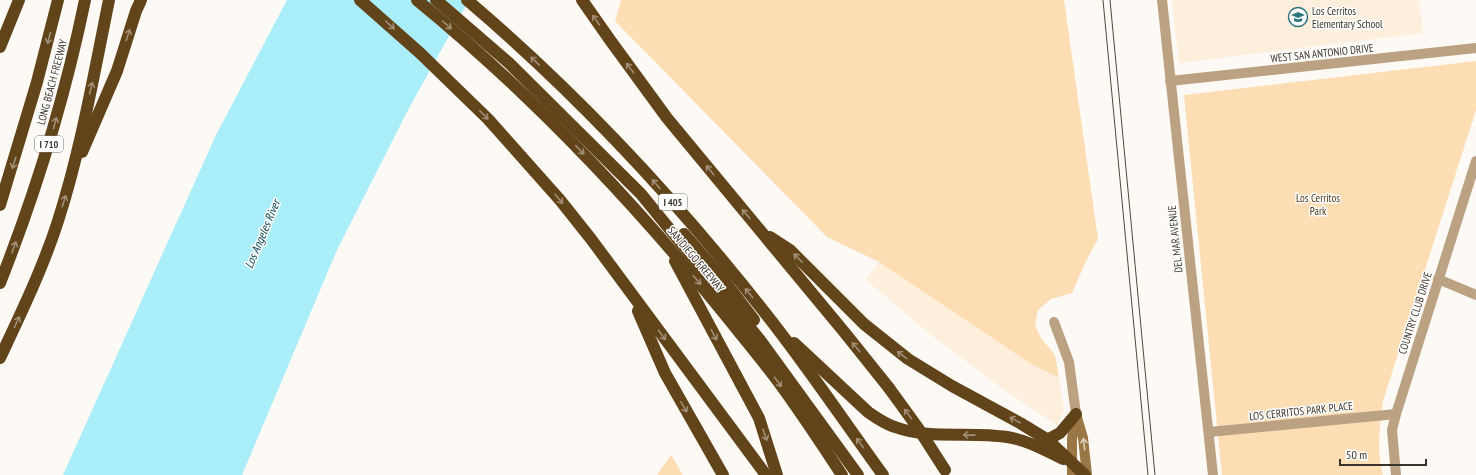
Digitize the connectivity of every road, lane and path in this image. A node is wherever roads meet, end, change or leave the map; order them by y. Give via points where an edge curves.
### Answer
1 (19, 0) edge
2 (58, 0) edge
3 (85, 0) edge
4 (109, 0) edge
5 (141, 0) edge
6 (360, 0) edge
7 (417, 0) edge
8 (436, 0) edge
9 (447, 0) edge
10 (468, 0) edge
11 (582, 0) edge
12 (1162, 0) edge
13 (0, 47) edge
14 (1476, 48) edge
15 (1170, 81) junction
16 (1476, 161) edge
17 (70, 180) junction
18 (0, 205) edge
19 (758, 228) junction
20 (663, 239) junction
21 (1438, 279) junction
22 (0, 283) edge
23 (631, 293) junction
24 (1476, 296) edge
25 (1054, 322) dead end
26 (774, 324) junction
27 (0, 358) edge
28 (1076, 414) junction
29 (1396, 414) junction
30 (1209, 432) junction
31 (1048, 440) junction
32 (1035, 446) junction
33 (1072, 469) edge
34 (946, 472) edge
35 (723, 475) edge
36 (766, 475) edge
37 (777, 475) edge
38 (842, 475) edge
39 (858, 475) edge
40 (867, 475) edge
41 (883, 475) edge
42 (1086, 475) edge
43 (1213, 475) edge
44 (1396, 475) edge

1 - 13 highway
2 -> 18 highway, LONG BEACH FREEWAY / I 710 via 37,82
22 -> 3 highway, LONG BEACH FREEWAY / I 710 via 49,144
17 -> 4 highway
17 -> 5 highway via 117,71
6 -> 23 highway via 420,53 488,119 591,239
7 -> 20 highway, SAN DIEGO FREEWAY via 553,122
8 - 39 highway via 508,63 641,194 760,340
9 - 40 highway via 557,99 623,166 719,274 812,396
26 -> 10 highway, SAN DIEGO FREEWAY / I 405 via 723,261 610,133
19 -> 11 highway via 667,118
12 - 15 street, DEL MAR AVENUE
14 - 15 street, WEST SAN ANTONIO DRIVE
15 - 30 street, DEL MAR AVENUE
16 - 21 street, COUNTRY CLUB DRIVE
27 -> 17 highway via 44,261
31 -> 19 highway via 908,359 864,324 790,250
34 -> 19 highway, bridge via 889,388
20 -> 37 highway via 751,401 767,439
20 -> 38 highway, SAN DIEGO FREEWAY via 777,380
21 - 24 street
21 - 29 street, COUNTRY CLUB DRIVE
23 -> 35 highway via 665,373
23 -> 36 highway
25 - 28 street via 1069,362
32 -> 26 highway via 1005,436 915,432 894,427 868,412
41 -> 26 highway, SAN DIEGO FREEWAY / I 405
28 - 31 highway via 1060,433
28 - 33 main road via 1072,439
42 -> 28 main road via 1083,438
29 - 30 street, LOS CERRITOS PARK PLACE
29 - 44 street, COUNTRY CLUB DRIVE via 1392,430
30 - 43 street, DEL MAR AVENUE
31 - 32 highway
31 - 33 highway
32 - 33 highway
33 - 42 highway

